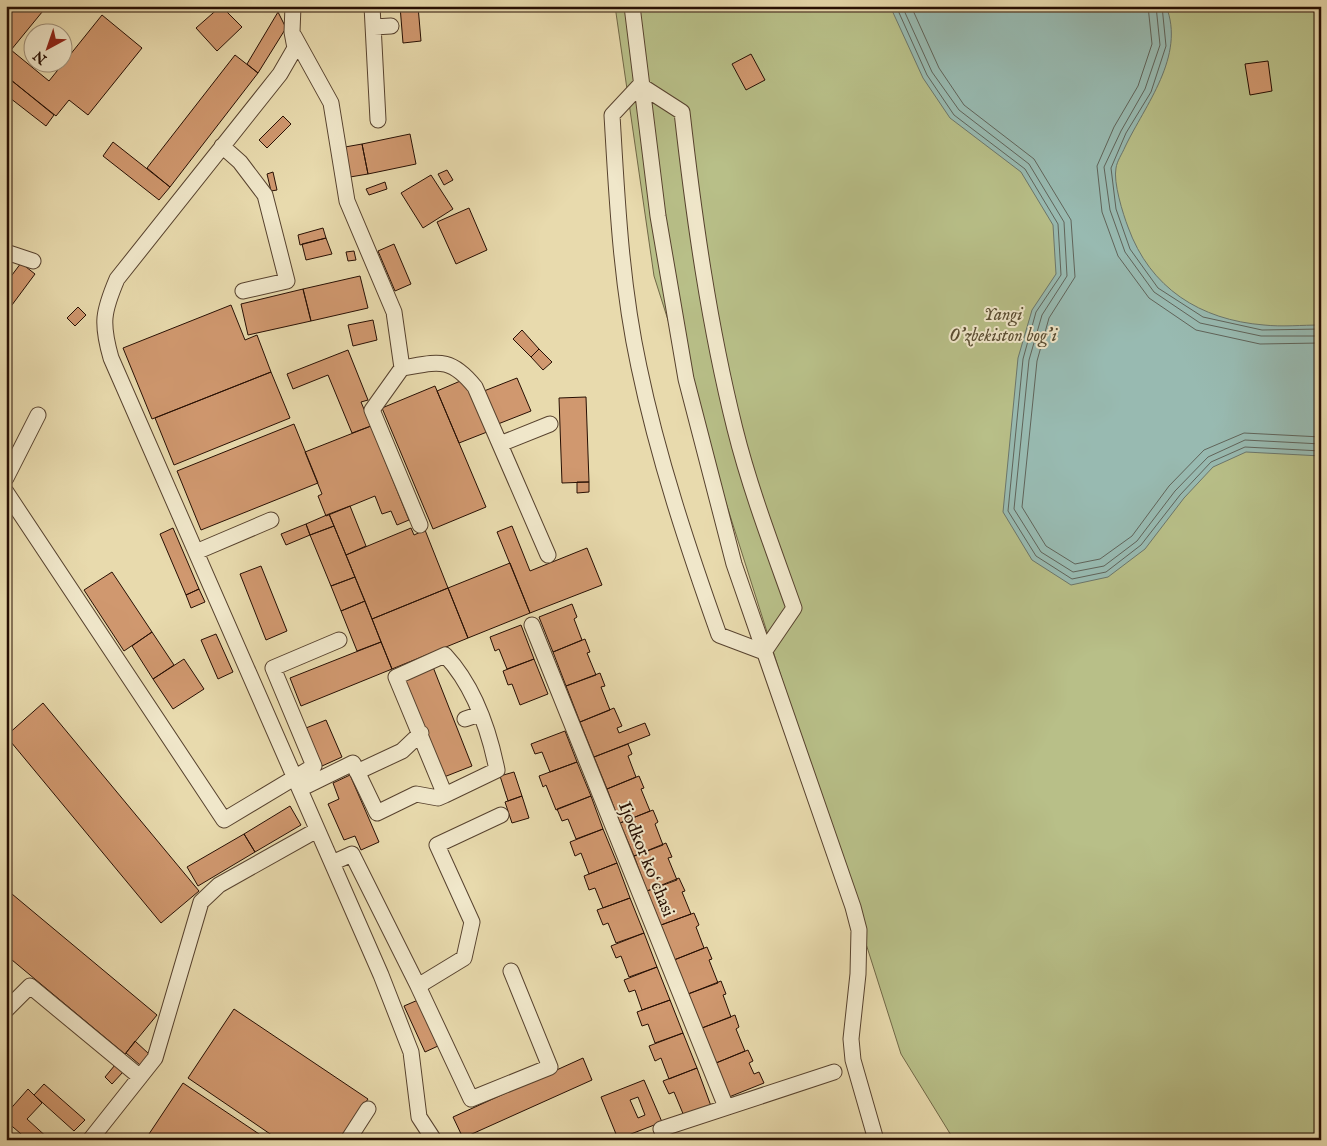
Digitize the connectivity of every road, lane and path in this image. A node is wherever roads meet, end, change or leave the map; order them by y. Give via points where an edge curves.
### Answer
1 (293, 6) edge
2 (372, 6) edge
3 (632, 6) edge
4 (391, 26) dead end
5 (374, 27) junction
6 (292, 32) junction
7 (640, 85) junction
8 (378, 120) dead end
9 (222, 146) junction
10 (6, 252) edge
11 (33, 261) dead end
12 (243, 291) dead end
13 (402, 368) junction
14 (38, 415) dead end
15 (550, 424) dead end
16 (500, 444) junction
17 (6, 478) edge
18 (6, 492) edge
19 (271, 520) dead end
20 (420, 525) dead end
21 (196, 552) junction
22 (548, 555) dead end
23 (532, 625) dead end
24 (339, 640) dead end
25 (764, 652) junction
26 (480, 714) junction
27 (465, 719) dead end
28 (421, 733) junction
29 (357, 772) junction
30 (297, 783) junction
31 (445, 796) junction
32 (501, 815) dead end
33 (317, 830) junction
34 (332, 863) junction
35 (511, 971) dead end
36 (418, 986) junction
37 (6, 1010) edge
38 (834, 1072) dead end
39 (140, 1077) junction
40 (726, 1107) junction
41 (368, 1109) dead end
42 (90, 1140) edge
43 (348, 1140) edge
44 (434, 1140) edge
45 (666, 1140) edge
46 (876, 1140) edge

1 - 6 street
2 - 5 street
3 - 7 street
4 - 5 street
5 - 8 street
6 - 9 street via 295,48 280,74
6 - 13 street via 331,103 347,201 394,312
7 - 25 street via 686,379 734,564
7 - 25 street via 682,112 694,223 735,429 794,608
7 - 25 street via 612,116 618,235 639,367 677,511 719,635
9 - 12 street via 240,162 265,195 287,281
9 - 21 street via 117,279 106,305 104,332 111,358
10 - 11 street
13 - 16 street via 445,362 464,372 476,386
13 - 20 street via 372,410
14 - 17 street
15 - 16 street
16 - 22 street
18 - 30 street via 224,820
19 - 21 street
21 - 30 street
23 - 40 street, Ijodkor koʻchasi
24 - 30 street via 273,668 314,766
25 - 46 street via 859,930 851,1039 853,1060
26 - 27 street
26 - 28 street via 457,668 444,655 396,677
26 - 31 street via 497,770
28 - 29 street via 402,750
28 - 31 street
29 - 30 street via 353,763
29 - 31 street via 377,813 416,794
30 - 33 street
32 - 36 street via 436,846 472,922 464,958
33 - 34 street
33 - 39 street via 219,885 201,902 155,1058
34 - 36 street via 352,854
34 - 44 street via 411,1052 419,1117
35 - 36 street via 550,1067 471,1099
37 - 39 street via 30,986
38 - 40 street
39 - 42 street
40 - 45 street via 661,1129
41 - 43 street

